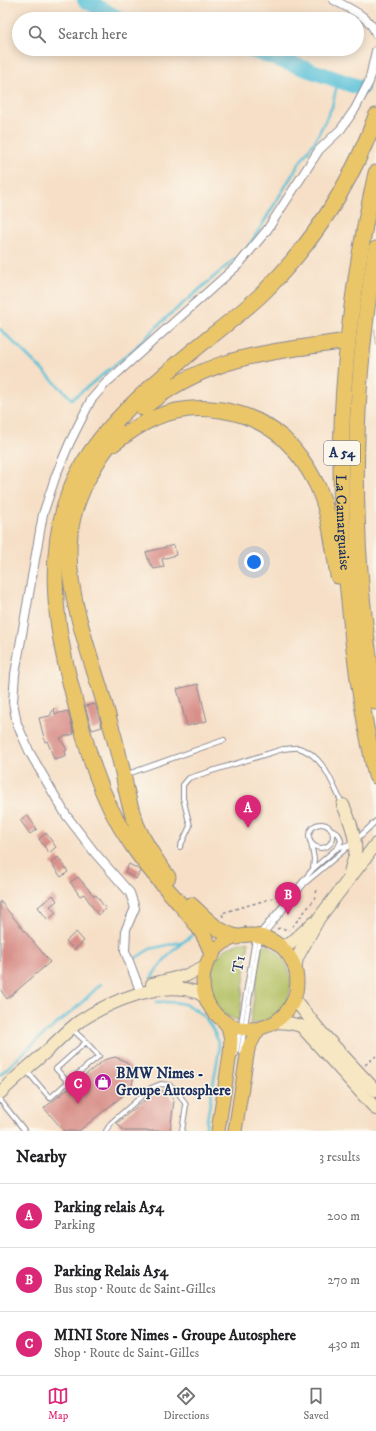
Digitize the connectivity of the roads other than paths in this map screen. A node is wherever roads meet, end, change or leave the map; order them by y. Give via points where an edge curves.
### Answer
1 (334, 0) edge
2 (355, 12) edge
3 (364, 17) edge
4 (376, 34) edge
5 (376, 51) edge
6 (376, 116) edge
7 (376, 173) edge
8 (376, 249) edge
9 (376, 294) edge
10 (366, 314) junction
11 (140, 398) junction
12 (106, 450) junction
13 (376, 702) edge
14 (366, 733) junction
15 (224, 740) dead end
16 (123, 776) junction
17 (376, 776) edge
18 (343, 805) joint
19 (376, 821) edge
20 (332, 830) junction
21 (310, 841) junction
22 (354, 842) junction
23 (376, 844) edge
24 (180, 848) dead end
25 (337, 848) junction
26 (313, 869) junction
27 (348, 879) junction
28 (305, 883) junction
29 (319, 918) junction
30 (237, 937) junction
31 (260, 937) junction
32 (280, 946) junction
33 (209, 960) junction
34 (295, 970) junction
35 (140, 990) junction
36 (206, 998) junction
37 (294, 999) junction
38 (223, 1020) junction
39 (275, 1022) junction
40 (243, 1028) junction
41 (260, 1028) junction
42 (71, 1029) junction
43 (86, 1042) junction
44 (241, 1056) dead end
45 (235, 1063) dead end
46 (26, 1070) junction
47 (68, 1082) junction
48 (0, 1084) edge
49 (376, 1091) edge
50 (0, 1093) edge
51 (0, 1100) edge
52 (376, 1109) edge
53 (25, 1131) edge
54 (106, 1131) edge
55 (182, 1131) edge
56 (218, 1131) edge
57 (235, 1131) edge

1 - 2 street
3 - 4 street
5 - 35 street via 369,82 355,109 341,129 319,150 267,230 239,264 105,384 91,400 56,475 43,514 15,674 13,702 18,724 30,753 66,815 130,893 135,908 126,929 125,951
6 - 11 highway via 351,174 302,249 264,292
7 - 14 highway, La Camarguaise / A 54 via 355,286 344,386 342,440 343,538 352,638
8 - 10 highway, La Camarguaise / A 54
9 - 10 highway
10 - 13 highway, La Camarguaise / A 54 via 356,437 357,512 365,624
11 - 12 highway via 192,368 226,355 270,346 340,339 246,357 192,376 139,410 126,422
11 - 33 highway via 116,420 97,444 78,472 65,505 57,537 55,574 58,628 92,764 108,804 149,868 199,927 210,944
12 - 14 highway via 155,418 179,411 206,409 220,410 255,420 291,446 311,474 327,514 349,657
12 - 16 highway via 77,504 68,556 80,622 110,722
14 - 17 highway, La Camarguaise / A 54
15 - 16 lane
16 - 30 highway via 137,826 169,880 187,902 216,927 228,935
18 - 22 main road via 349,817
18 - 24 lane via 326,770 314,757 298,748 283,749 189,778 183,785 183,798 190,826
19 - 22 lane, T1 / T1
20 - 21 lane via 322,824 314,826 310,832
20 - 21 lane via 334,838 327,847 315,847
20 - 25 lane via 340,836 341,841
21 - 26 lane via 314,859
22 - 25 lane, T1 / T1
22 - 27 main road via 355,855
22 - 28 lane, T1 / T1
23 - 27 main road
25 - 26 lane, T1 / T1
25 - 28 lane
26 - 31 lane, T1 / T1
27 - 29 main road
28 - 31 lane, T1 / T1
29 - 32 main road via 290,944
29 - 34 main road via 297,958
30 - 31 main road
30 - 33 main road via 220,946
31 - 32 main road
31 - 40 lane, T1 / T1 via 254,945
32 - 34 main road
33 - 35 main road via 187,975
33 - 36 main road via 204,984
34 - 37 main road via 297,988
35 - 36 main road via 175,988 197,992
35 - 42 main road via 97,1011
35 - 48 main road via 110,998 76,1017
36 - 38 main road via 211,1008
37 - 39 main road via 286,1012
37 - 49 main road
38 - 40 main road
38 - 56 main road via 228,1026 231,1039
39 - 41 main road
39 - 52 main road via 302,1026
40 - 41 main road
40 - 44 lane, T1 / T1
40 - 45 lane, T1 / T1
41 - 57 main road via 248,1049
42 - 43 lane
42 - 46 main road
43 - 47 lane via 56,1069
43 - 47 lane via 99,1056
46 - 47 lane via 50,1098
46 - 50 main road
51 - 53 lane
54 - 55 lane via 111,1123 151,1088 161,1084 176,1089 186,1105

